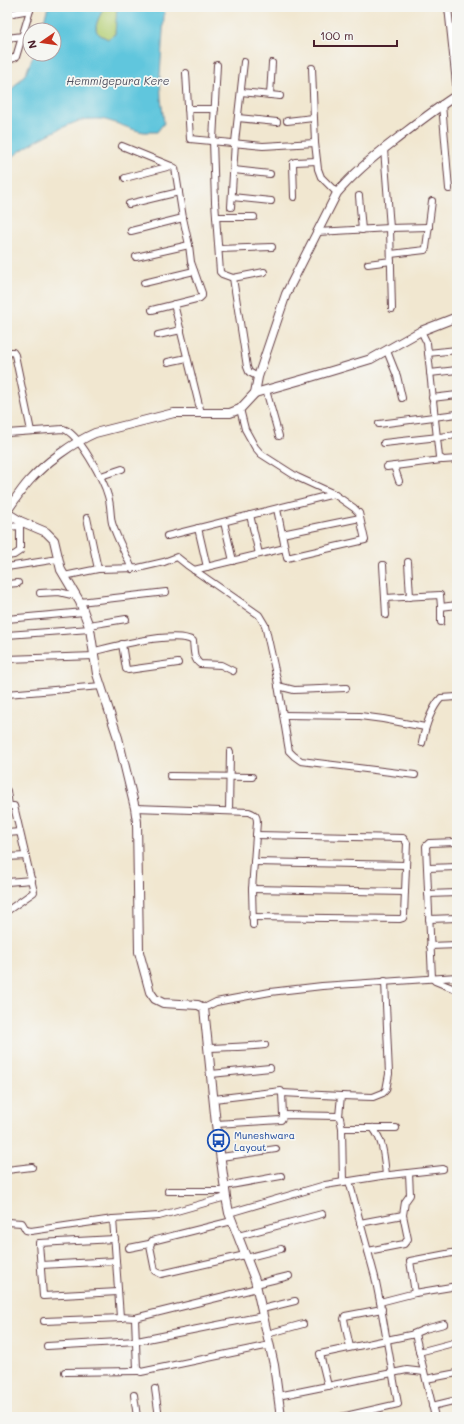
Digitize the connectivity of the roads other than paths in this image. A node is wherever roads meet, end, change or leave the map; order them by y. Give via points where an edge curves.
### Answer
1 (448, 7) edge
2 (31, 9) edge
3 (7, 14) edge
4 (27, 22) edge
5 (22, 36) joint
6 (7, 38) edge
7 (7, 61) edge
8 (244, 62) dead end
9 (272, 62) dead end
10 (217, 64) dead end
11 (312, 68) dead end
12 (186, 73) dead end
13 (241, 92) junction
14 (457, 94) edge
15 (270, 95) junction
16 (280, 96) dead end
17 (442, 104) junction
18 (188, 109) junction
19 (215, 109) junction
20 (238, 118) junction
21 (313, 118) junction
22 (287, 121) dead end
23 (278, 122) dead end
24 (213, 140) junction
25 (235, 142) junction
26 (315, 143) junction
27 (122, 146) dead end
28 (384, 149) junction
29 (317, 161) junction
30 (171, 166) junction
31 (234, 170) junction
32 (270, 174) dead end
33 (125, 178) dead end
34 (449, 189) dead end
35 (179, 192) junction
36 (337, 193) junction
37 (359, 196) dead end
38 (232, 197) junction
39 (294, 197) dead end
40 (271, 201) dead end
41 (432, 201) dead end
42 (129, 204) dead end
43 (231, 207) dead end
44 (254, 217) dead end
45 (183, 218) junction
46 (216, 218) junction
47 (429, 227) junction
48 (390, 228) junction
49 (362, 230) junction
50 (132, 231) dead end
51 (317, 232) junction
52 (189, 245) junction
53 (272, 246) dead end
54 (219, 249) junction
55 (136, 256) dead end
56 (391, 257) junction
57 (368, 264) dead end
58 (194, 271) junction
59 (264, 272) dead end
60 (232, 278) junction
61 (144, 283) dead end
62 (174, 304) junction
63 (392, 309) dead end
64 (152, 310) dead end
65 (457, 317) edge
66 (180, 330) junction
67 (421, 331) junction
68 (158, 335) dead end
69 (457, 350) edge
70 (387, 351) junction
71 (7, 352) edge
72 (428, 353) junction
73 (187, 358) junction
74 (168, 362) dead end
75 (457, 370) edge
76 (430, 373) junction
77 (258, 377) junction
78 (266, 390) junction
79 (255, 393) junction
80 (457, 395) edge
81 (402, 398) dead end
82 (432, 398) junction
83 (240, 409) junction
84 (201, 413) junction
85 (457, 414) edge
86 (434, 417) junction
87 (379, 424) dead end
88 (31, 431) junction
89 (7, 433) edge
90 (457, 435) edge
91 (279, 436) dead end
92 (436, 437) junction
93 (78, 441) junction
94 (384, 443) dead end
95 (457, 459) edge
96 (441, 460) junction
97 (394, 466) junction
98 (387, 467) dead end
99 (122, 469) dead end
100 (101, 476) junction
101 (399, 480) dead end
102 (334, 494) junction
103 (277, 508) junction
104 (7, 512) edge
105 (250, 515) junction
106 (87, 518) dead end
107 (360, 518) junction
108 (224, 522) junction
109 (20, 524) junction
110 (7, 528) edge
111 (198, 528) junction
112 (282, 534) junction
113 (167, 536) dead end
114 (285, 548) junction
115 (259, 554) junction
116 (7, 556) edge
117 (58, 559) junction
118 (233, 560) junction
119 (408, 562) dead end
120 (383, 565) dead end
121 (7, 567) edge
122 (207, 567) junction
123 (132, 568) junction
124 (98, 569) junction
125 (194, 570) junction
126 (64, 576) junction
127 (18, 583) dead end
128 (7, 584) edge
129 (166, 592) dead end
130 (40, 593) dead end
131 (410, 597) junction
132 (385, 598) junction
133 (78, 599) junction
134 (457, 605) edge
135 (441, 607) junction
136 (84, 612) junction
137 (386, 615) dead end
138 (7, 619) edge
139 (126, 619) dead end
140 (441, 622) dead end
141 (89, 627) junction
142 (7, 635) edge
143 (122, 644) junction
144 (95, 654) junction
145 (7, 659) edge
146 (178, 663) dead end
147 (233, 671) dead end
148 (101, 686) junction
149 (278, 686) junction
150 (346, 688) dead end
151 (7, 694) edge
152 (457, 697) edge
153 (283, 715) junction
154 (425, 728) junction
155 (422, 743) dead end
156 (230, 752) dead end
157 (414, 775) dead end
158 (170, 776) dead end
159 (230, 777) junction
160 (252, 777) dead end
161 (7, 791) edge
162 (8, 806) edge
163 (134, 808) junction
164 (229, 811) junction
165 (20, 832) junction
166 (7, 833) edge
167 (256, 835) junction
168 (457, 842) edge
169 (26, 856) junction
170 (7, 857) edge
171 (254, 862) junction
172 (406, 865) junction
173 (457, 867) edge
174 (428, 868) junction
175 (32, 880) junction
176 (7, 882) edge
177 (252, 889) junction
178 (405, 892) junction
179 (457, 893) edge
180 (428, 894) junction
181 (8, 909) edge
182 (252, 916) junction
183 (457, 918) edge
184 (429, 919) junction
185 (253, 925) dead end
186 (457, 945) edge
187 (430, 946) junction
188 (457, 977) edge
189 (432, 978) junction
190 (385, 982) junction
191 (457, 990) edge
192 (204, 1008) junction
193 (265, 1045) dead end
194 (208, 1048) junction
195 (270, 1068) dead end
196 (211, 1074) junction
197 (282, 1093) junction
198 (341, 1096) junction
199 (214, 1099) junction
200 (283, 1115) junction
201 (339, 1116) junction
202 (216, 1124) junction
203 (342, 1128) junction
204 (372, 1128) junction
205 (396, 1128) dead end
206 (276, 1149) dead end
207 (221, 1157) junction
208 (32, 1168) dead end
209 (442, 1169) dead end
210 (7, 1170) edge
211 (410, 1173) junction
212 (281, 1176) dead end
213 (386, 1176) junction
214 (346, 1182) junction
215 (168, 1191) dead end
216 (226, 1192) junction
217 (322, 1214) dead end
218 (403, 1215) junction
219 (230, 1217) junction
220 (113, 1219) junction
221 (7, 1222) edge
222 (360, 1223) junction
223 (238, 1236) junction
224 (115, 1239) junction
225 (149, 1244) junction
226 (129, 1248) dead end
227 (281, 1249) dead end
228 (368, 1251) junction
229 (457, 1252) edge
230 (246, 1256) junction
231 (116, 1261) junction
232 (41, 1265) junction
233 (289, 1276) dead end
234 (256, 1286) junction
235 (457, 1286) edge
236 (118, 1292) junction
237 (415, 1293) junction
238 (295, 1300) dead end
239 (380, 1302) junction
240 (382, 1309) junction
241 (262, 1313) junction
242 (122, 1318) junction
243 (135, 1318) junction
244 (44, 1321) dead end
245 (302, 1324) dead end
246 (444, 1324) dead end
247 (267, 1334) junction
248 (413, 1334) junction
249 (387, 1340) junction
250 (137, 1341) junction
251 (457, 1342) edge
252 (270, 1345) junction
253 (47, 1346) dead end
254 (350, 1347) junction
255 (419, 1352) junction
256 (138, 1371) junction
257 (65, 1372) dead end
258 (424, 1372) junction
259 (393, 1373) junction
260 (457, 1373) edge
261 (426, 1379) junction
262 (328, 1386) junction
263 (155, 1389) dead end
264 (134, 1395) dead end
265 (278, 1396) junction
266 (457, 1400) edge
267 (432, 1406) junction
268 (137, 1417) edge
269 (159, 1417) edge
270 (281, 1417) edge
271 (342, 1417) edge
272 (435, 1417) edge

1 - 14 street
2 - 3 street
2 - 4 street
5 - 6 street
5 - 7 street via 16,58
8 - 13 street
9 - 15 street
10 - 19 street
11 - 21 street
12 - 18 street
13 - 15 street
13 - 20 street
14 - 17 street
15 - 16 street
17 - 28 street
17 - 34 street
18 - 19 street
18 - 24 street via 189,138
19 - 24 street
20 - 23 street
20 - 25 street
21 - 22 street
21 - 26 street
24 - 25 street
24 - 46 street
25 - 26 street via 268,146
25 - 31 street
26 - 29 street
27 - 30 street
28 - 36 street via 352,176
28 - 48 street
29 - 36 street via 319,173
29 - 39 street via 293,163
30 - 33 street
30 - 35 street via 176,171
31 - 32 street
31 - 38 street
35 - 42 street
35 - 45 street
36 - 51 street
37 - 49 street
38 - 40 street
38 - 43 street
41 - 47 street
44 - 46 street
45 - 50 street
45 - 52 street
46 - 54 street
47 - 48 street
47 - 56 street via 425,250
48 - 49 street
48 - 56 street
49 - 51 street
51 - 77 street via 282,304
52 - 55 street
52 - 58 street
53 - 54 street
54 - 60 street via 221,273
56 - 57 street
56 - 63 street
58 - 61 street
58 - 62 street via 202,296
59 - 60 street
60 - 77 street via 247,367 249,372
62 - 64 street
62 - 66 street
65 - 67 street
66 - 68 street
66 - 73 street
67 - 70 street
67 - 72 street via 427,343
69 - 72 street
70 - 78 street via 356,364
70 - 81 street
71 - 88 street via 13,352 14,355
72 - 76 street
73 - 74 street
73 - 84 street
75 - 76 street
76 - 82 street
77 - 79 street
78 - 79 street
78 - 91 street
79 - 83 street
80 - 82 street
82 - 86 street
83 - 84 street via 230,413
83 - 102 street via 250,440 261,454 297,477
84 - 93 street via 174,413 95,433
85 - 86 street
86 - 87 street
86 - 92 street
88 - 89 street
88 - 93 street via 65,429
90 - 92 street
92 - 94 street
92 - 96 street
93 - 100 street
93 - 104 street via 29,480
95 - 96 street
96 - 97 street
97 - 98 street
97 - 101 street
99 - 100 street
100 - 123 street via 109,498 113,524
102 - 103 street
102 - 107 street via 354,508
103 - 105 street
103 - 112 street
104 - 109 street
105 - 108 street
105 - 115 street
106 - 124 street
107 - 112 street
107 - 114 street via 365,540 287,558
108 - 111 street
108 - 118 street
109 - 110 street
109 - 116 street via 20,551
109 - 117 street via 49,534 54,540
111 - 113 street
111 - 122 street
112 - 114 street
114 - 115 street
115 - 118 street
117 - 121 street
117 - 126 street
118 - 122 street
119 - 131 street
120 - 132 street
122 - 125 street
123 - 124 street
123 - 125 street via 176,557
124 - 126 street
125 - 149 street via 259,615 265,625
126 - 133 street
127 - 128 street
129 - 133 street
130 - 133 street via 59,592
131 - 132 street
131 - 135 street via 440,595
132 - 137 street
133 - 136 street
134 - 135 street
135 - 140 street
136 - 138 street
136 - 141 street
139 - 141 street
141 - 142 street
141 - 144 street
143 - 144 street
143 - 146 street via 128,670
143 - 147 street via 146,639 190,638 198,663 222,665
144 - 145 street
144 - 148 street
148 - 151 street
148 - 163 street via 118,738
149 - 150 street via 294,690
149 - 153 street
152 - 154 street via 441,698
153 - 154 street via 360,716
153 - 157 street via 289,751 301,761
154 - 155 street
156 - 159 street
158 - 159 street
159 - 160 street
159 - 164 street
161 - 162 street
162 - 165 street via 14,806
163 - 164 street
163 - 192 street via 137,831 139,952 150,992 155,999 163,1003 198,1005
164 - 167 street via 255,815
165 - 166 street
165 - 169 street
167 - 171 street
167 - 172 street via 401,837 407,843
168 - 174 street via 428,844
169 - 170 street
169 - 175 street
171 - 172 street
171 - 177 street
172 - 178 street
173 - 174 street
174 - 180 street
175 - 176 street
175 - 181 street via 34,892
177 - 178 street
177 - 182 street
178 - 182 street via 402,919
179 - 180 street
180 - 184 street
182 - 185 street
183 - 184 street
184 - 187 street
186 - 187 street
187 - 189 street
188 - 189 street
189 - 190 street
189 - 191 street
190 - 192 street via 270,992 216,1002
190 - 198 street via 389,1074 386,1090 373,1097
192 - 194 street
193 - 194 street
194 - 196 street
195 - 196 street
196 - 199 street
197 - 198 street
197 - 199 street via 279,1091
197 - 200 street
198 - 201 street
199 - 202 street
200 - 201 street
200 - 202 street via 282,1120
201 - 203 street
202 - 207 street
203 - 204 street
203 - 214 street
204 - 205 street
204 - 213 street via 382,1143
206 - 207 street
207 - 216 street
208 - 210 street
209 - 211 street
211 - 213 street
211 - 218 street via 410,1195 405,1202
212 - 216 street
213 - 214 street
214 - 219 street via 325,1185
214 - 222 street
215 - 216 street
216 - 219 street
216 - 220 street via 159,1216
217 - 223 street
218 - 222 street
218 - 228 street via 407,1241 404,1244
219 - 223 street
219 - 225 street via 154,1240
220 - 221 street via 31,1231 26,1230 22,1223
220 - 224 street
222 - 228 street
223 - 230 street
224 - 231 street
224 - 232 street via 39,1243
225 - 226 street
225 - 230 street via 155,1271 159,1274
227 - 230 street
228 - 239 street
229 - 237 street via 410,1261
230 - 234 street
231 - 232 street
231 - 236 street
232 - 236 street via 43,1296
233 - 234 street
234 - 241 street
234 - 243 street
235 - 237 street
236 - 242 street
237 - 239 street
238 - 241 street
239 - 240 street
240 - 249 street
240 - 254 street via 345,1316
241 - 247 street
241 - 250 street
242 - 243 street
242 - 244 street
243 - 250 street
245 - 247 street
246 - 248 street
247 - 252 street
248 - 249 street
248 - 255 street
249 - 254 street
249 - 259 street
250 - 253 street
250 - 256 street
251 - 255 street
252 - 256 street
252 - 265 street
254 - 262 street via 320,1354
255 - 258 street
256 - 257 street
258 - 259 street via 408,1370
258 - 261 street
259 - 262 street
259 - 271 street via 398,1404
260 - 261 street
261 - 267 street
262 - 265 street
263 - 269 street
264 - 268 street
265 - 270 street
266 - 267 street
267 - 272 street

